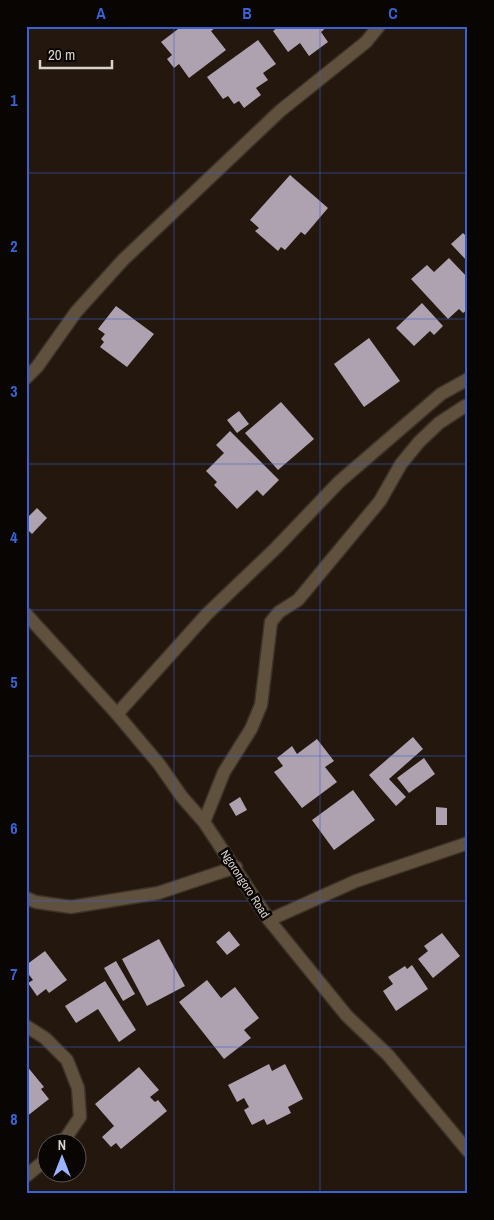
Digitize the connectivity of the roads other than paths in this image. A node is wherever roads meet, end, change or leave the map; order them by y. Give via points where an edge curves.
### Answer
1 (379, 26) edge
2 (26, 378) edge
3 (468, 380) edge
4 (441, 394) junction
5 (466, 406) edge
6 (26, 614) edge
7 (117, 714) junction
8 (204, 822) junction
9 (468, 843) edge
10 (236, 867) junction
11 (26, 898) edge
12 (269, 920) junction
13 (26, 1026) edge
14 (70, 1132) edge
15 (468, 1151) edge
16 (38, 1166) edge
17 (26, 1176) edge

1 - 2 street via 366,42 280,111 123,260 76,312
3 - 4 street
4 - 5 street
4 - 7 street via 339,482 207,614
5 - 8 street via 439,423 419,442 401,464 380,501 298,600 279,612 271,622 261,706 251,729 224,772
6 - 7 street, Ngorongoro Road
7 - 8 street, Ngorongoro Road
8 - 10 street, Ngorongoro Road
9 - 12 street via 356,881
10 - 11 street via 158,893 71,907
10 - 12 street, Ngorongoro Road
12 - 15 street, Ngorongoro Road via 347,1016 388,1056
13 - 14 street via 45,1038 67,1060 78,1088 80,1117
16 - 17 street

